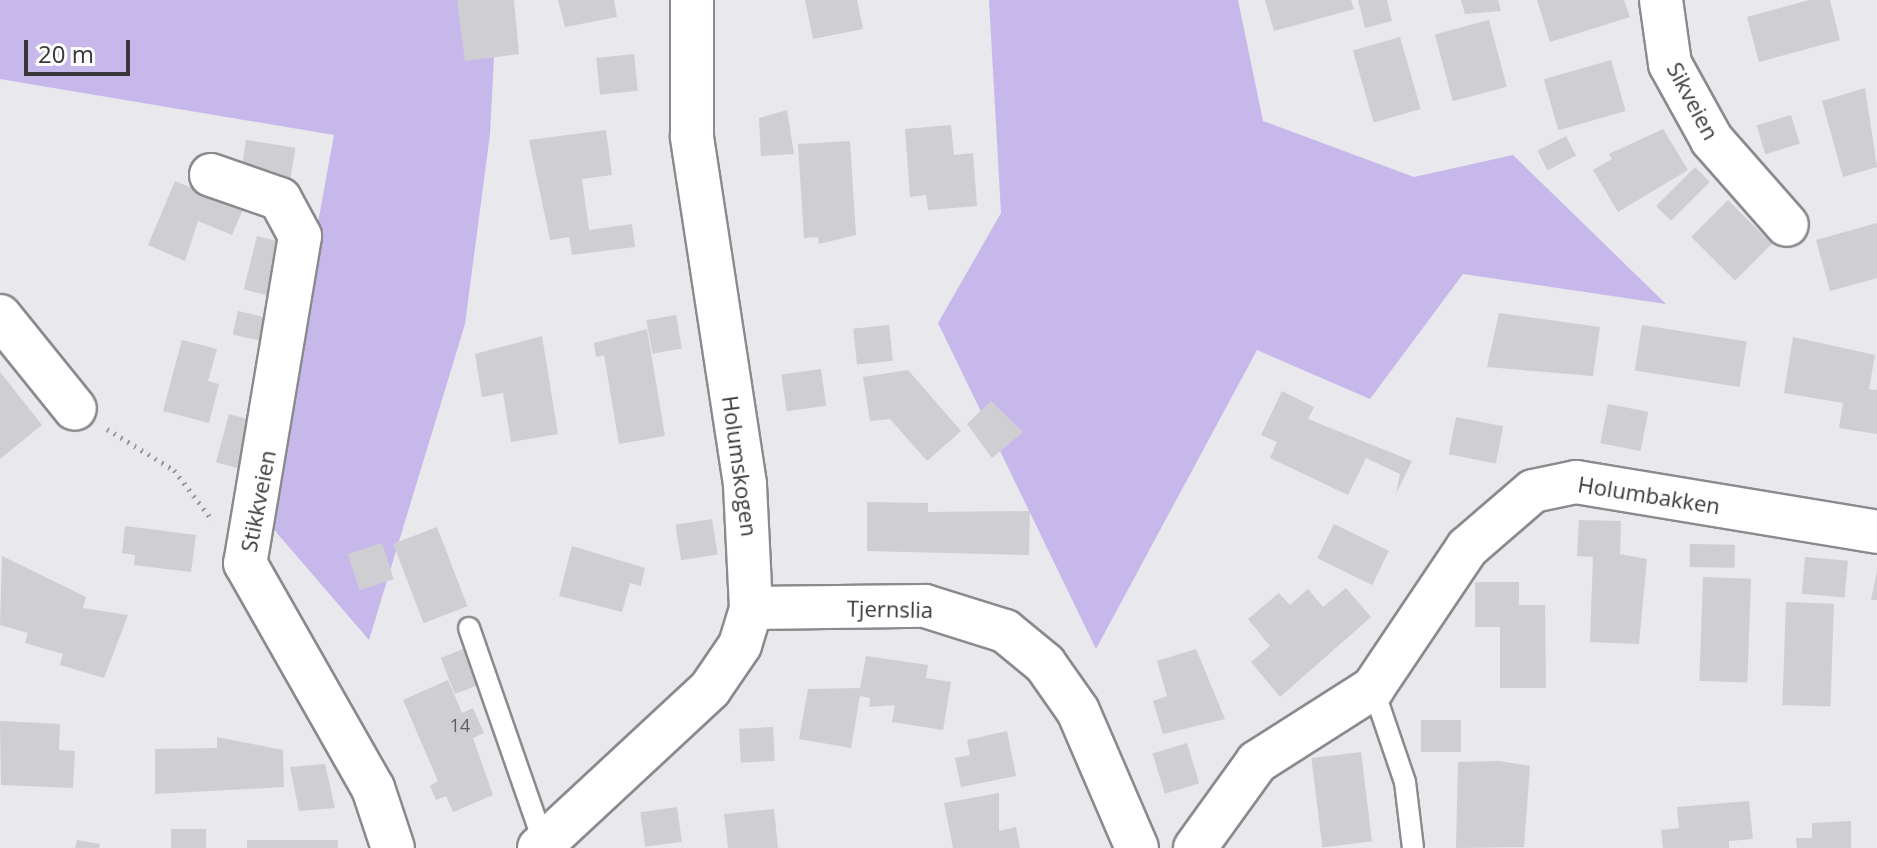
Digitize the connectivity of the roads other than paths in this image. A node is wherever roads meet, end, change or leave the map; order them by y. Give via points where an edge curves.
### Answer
1 (692, 0) edge
2 (1661, 0) edge
3 (211, 175) dead end
4 (1787, 225) dead end
5 (0, 316) edge
6 (75, 409) road end
7 (1877, 532) edge
8 (751, 608) junction
9 (469, 628) dead end
10 (1373, 688) junction
11 (541, 845) edge
12 (393, 848) edge
13 (1137, 848) edge
14 (1195, 848) edge
15 (1413, 848) edge

1 - 8 street, Holumskogen via 692,136 745,484
2 - 4 street, Sikveien via 1670,64 1712,140
3 - 12 street, Stikkveien via 280,199 300,236 245,563 373,788
5 - 6 street
7 - 10 street, Holumbakken via 1552,483 1510,505 1467,548
8 - 11 street, Holumskogen via 740,645 710,689
8 - 13 street, Tjernslia via 925,606 1005,631 1045,664 1078,711
9 - 11 lane
10 - 14 street, Holumbakken via 1257,762
10 - 15 lane via 1405,782

